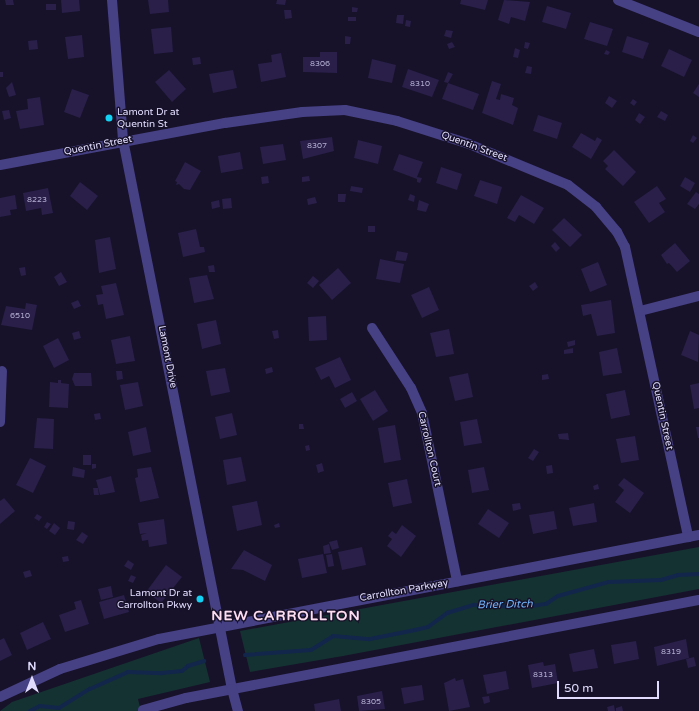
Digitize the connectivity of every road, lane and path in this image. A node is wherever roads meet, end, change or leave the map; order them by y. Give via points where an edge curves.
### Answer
1 (112, 0) edge
2 (618, 0) edge
3 (699, 32) edge
4 (123, 140) junction
5 (0, 166) edge
6 (699, 296) edge
7 (640, 311) junction
8 (372, 328) dead end
9 (2, 371) dead end
10 (0, 422) edge
11 (699, 535) edge
12 (688, 538) junction
13 (457, 581) junction
14 (699, 600) edge
15 (220, 625) junction
16 (232, 689) junction
17 (0, 697) edge
18 (143, 710) dead end
19 (238, 711) edge

1 - 4 street, Lamont Drive
2 - 3 street
4 - 5 street, Quentin Street
4 - 7 street, Quentin Street via 294,113 345,110 397,121 469,144 568,185 596,207 617,232 625,247
4 - 15 street, Lamont Drive
6 - 7 street
7 - 12 street, Quentin Street
8 - 13 street, Carrollton Court via 411,388 422,413
9 - 10 street
11 - 12 street, Carrollton Parkway
12 - 13 street, Carrollton Parkway
13 - 15 street, Carrollton Parkway
14 - 16 street
15 - 16 street, Lamont Drive
15 - 17 street, Carrollton Parkway via 102,655 60,669
16 - 18 street
16 - 19 street, Lamont Drive

